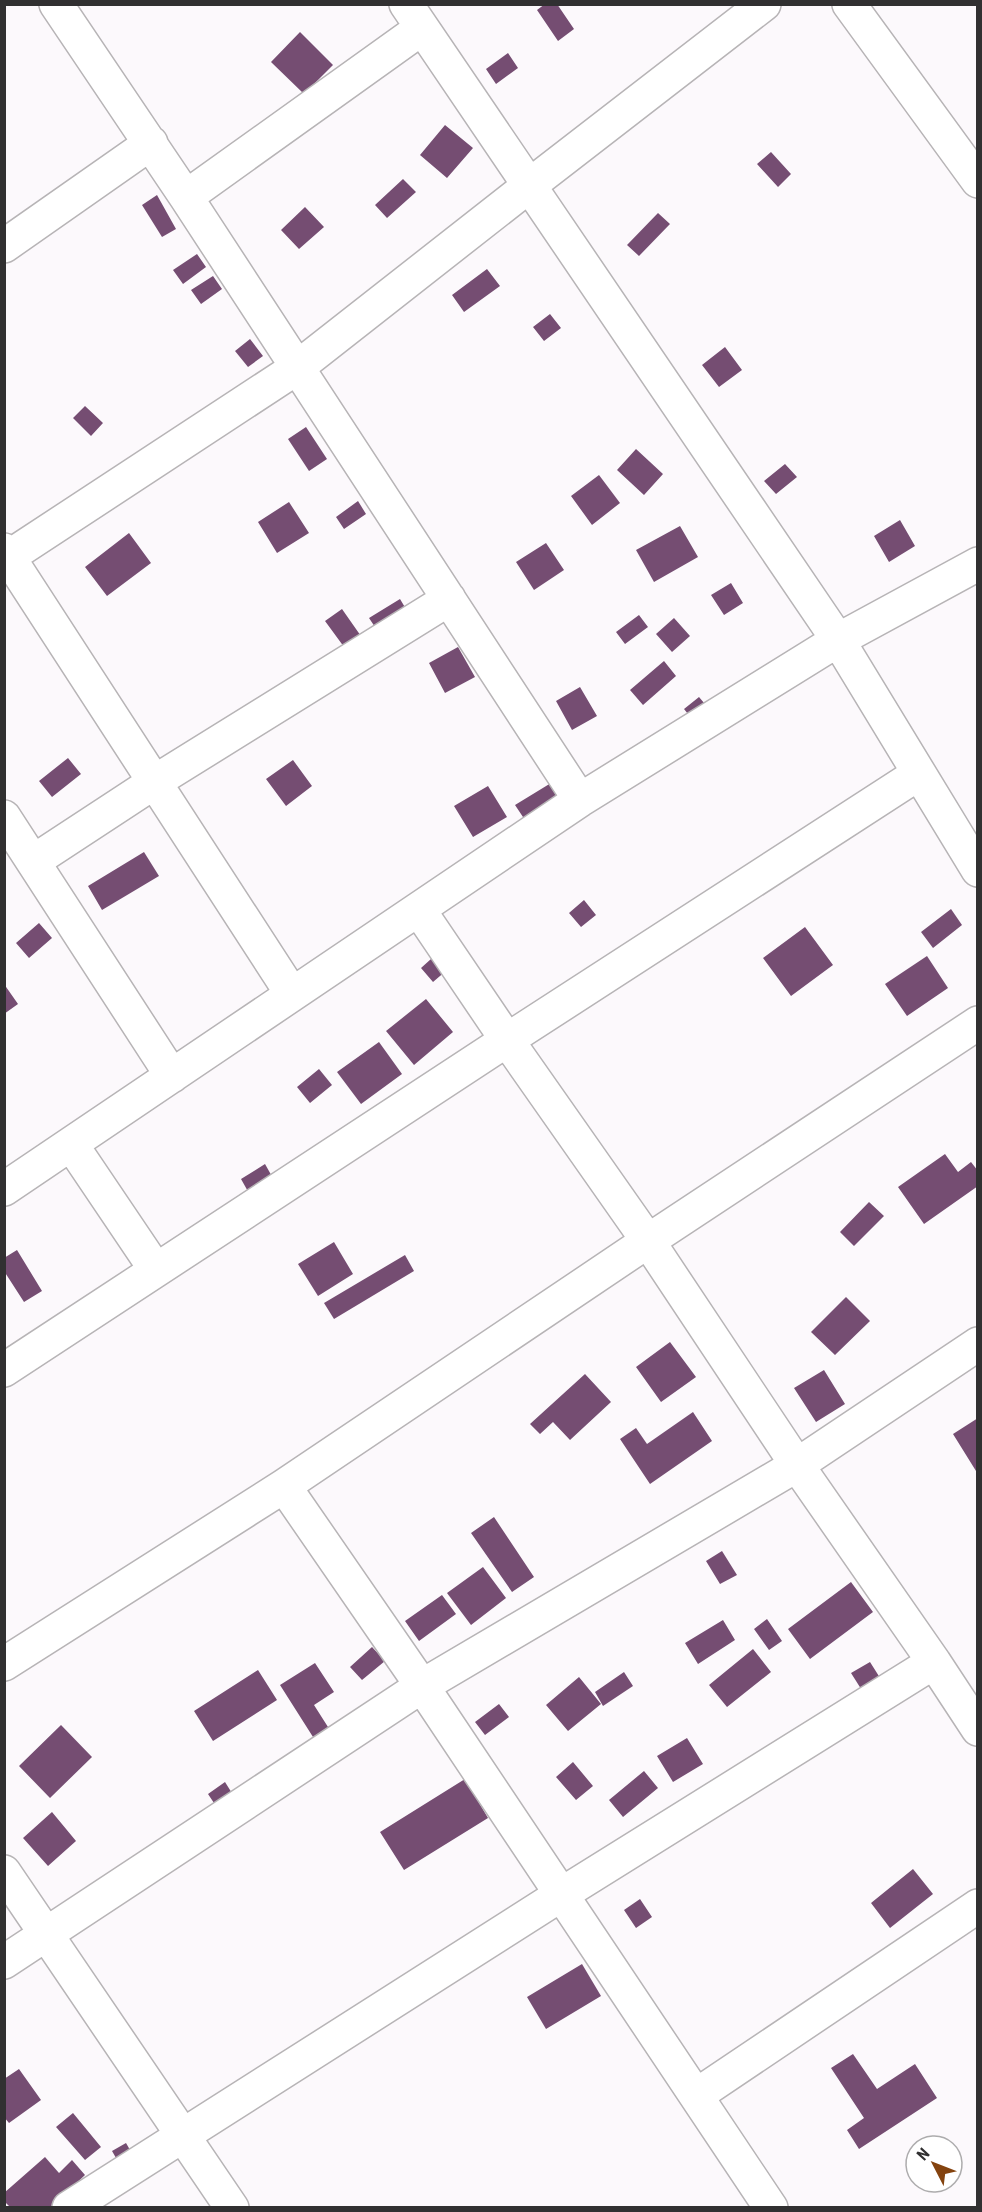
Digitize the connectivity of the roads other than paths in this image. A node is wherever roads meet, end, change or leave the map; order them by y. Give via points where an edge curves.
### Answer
1 (56, 4) edge
2 (764, 4) edge
3 (849, 4) edge
4 (414, 16) edge
5 (151, 143) junction
6 (978, 181) edge
7 (530, 184) junction
8 (186, 197) junction
9 (4, 246) edge
10 (298, 367) junction
11 (6, 556) edge
12 (978, 564) edge
13 (449, 599) junction
14 (838, 640) junction
15 (918, 774) junction
16 (156, 781) junction
17 (580, 800) junction
18 (4, 817) edge
19 (34, 861) junction
20 (978, 870) edge
21 (419, 910) junction
22 (292, 993) junction
23 (978, 1023) edge
24 (507, 1040) junction
25 (172, 1076) junction
26 (71, 1144) junction
27 (4, 1189) edge
28 (648, 1241) junction
29 (156, 1270) junction
30 (978, 1344) edge
31 (4, 1370) edge
32 (797, 1465) junction
33 (284, 1486) junction
34 (934, 1662) junction
35 (4, 1664) edge
36 (422, 1686) junction
37 (978, 1729) edge
38 (4, 1872) edge
39 (562, 1894) junction
40 (978, 1906) edge
41 (46, 1933) junction
42 (4, 1962) edge
43 (698, 2095) junction
44 (184, 2136) junction
45 (69, 2208) edge
46 (232, 2208) edge
47 (771, 2208) edge

1 - 5 street
2 - 7 street
3 - 6 street
4 - 7 street
4 - 8 street
5 - 8 street
5 - 9 street
7 - 10 street
7 - 14 street
8 - 10 street
10 - 11 street
10 - 13 street
11 - 16 street
12 - 14 street
13 - 16 street
13 - 17 street
14 - 15 street
14 - 17 street
15 - 20 street
15 - 24 street
16 - 19 street
16 - 22 street
17 - 21 street
18 - 19 street
19 - 25 street
21 - 22 street
21 - 24 street
22 - 25 street
23 - 28 street
24 - 28 street
24 - 29 street
25 - 26 street
26 - 27 street
26 - 29 street
28 - 32 street
28 - 33 street
29 - 31 street
30 - 32 street
32 - 34 street
32 - 36 street
33 - 35 street
33 - 36 street
34 - 37 street
34 - 39 street
36 - 39 street
36 - 41 street
38 - 41 street
39 - 43 street
39 - 44 street
40 - 43 street
41 - 42 street
41 - 44 street
43 - 47 street
44 - 45 street
44 - 46 street

